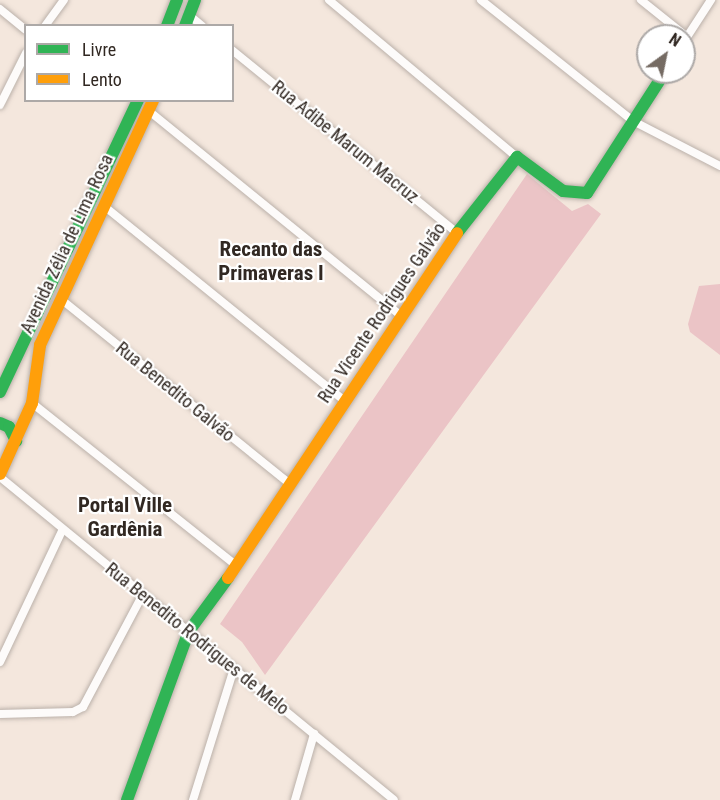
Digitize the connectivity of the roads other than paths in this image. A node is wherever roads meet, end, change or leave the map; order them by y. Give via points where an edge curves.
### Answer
1 (64, 0) edge
2 (177, 0) edge
3 (195, 0) edge
4 (328, 0) edge
5 (481, 0) edge
6 (641, 0) edge
7 (711, 0) edge
8 (0, 9) edge
9 (187, 20) edge
10 (46, 24) edge
11 (168, 24) edge
12 (667, 24) edge
13 (695, 24) edge
14 (24, 28) edge
15 (234, 52) edge
16 (24, 57) edge
17 (657, 84) edge
18 (137, 102) edge
19 (0, 105) edge
20 (151, 106) edge
21 (633, 121) junction
22 (517, 157) junction
23 (719, 162) edge
24 (104, 206) junction
25 (457, 233) junction
26 (62, 300) junction
27 (401, 316) junction
28 (0, 392) edge
29 (345, 401) junction
30 (32, 403) junction
31 (0, 423) edge
32 (16, 441) junction
33 (0, 476) edge
34 (289, 483) junction
35 (63, 529) junction
36 (237, 566) junction
37 (143, 594) junction
38 (189, 631) junction
39 (0, 662) edge
40 (234, 668) junction
41 (0, 714) edge
42 (314, 735) junction
43 (127, 800) edge
44 (193, 800) edge
45 (295, 800) edge
46 (394, 800) edge

1 - 10 street
2 - 11 street
3 - 9 street
4 - 22 street
5 - 21 street
6 - 12 street
7 - 13 street
8 - 14 street
15 - 25 street, Rua Adibe Marum Macruz
16 - 19 street
17 - 21 street
18 - 28 street, Avenida Zélia de Lima Rosa
20 - 24 street, Avenida Zélia de Lima Rosa
20 - 27 street
21 - 22 street via 584,194 563,191
21 - 23 street
22 - 25 street, Rua Vicente Rodrigues Galvão
24 - 26 street, Avenida Zélia de Lima Rosa
24 - 29 street
25 - 27 street, Rua Vicente Rodrigues Galvão
26 - 30 street, Avenida Zélia de Lima Rosa via 40,345
26 - 34 street, Rua Benedito Galvão
27 - 29 street, Rua Vicente Rodrigues Galvão
29 - 34 street, Rua Vicente Rodrigues Galvão
30 - 32 street, Avenida Zélia de Lima Rosa
30 - 36 street
31 - 32 street via 14,432
32 - 33 street, Avenida Zélia de Lima Rosa
33 - 35 street, Rua Benedito Rodrigues de Melo
34 - 36 street, Rua Vicente Rodrigues Galvão
35 - 37 street, Rua Benedito Rodrigues de Melo
35 - 39 street
36 - 38 street, Rua Vicente Rodrigues Galvão
37 - 38 street, Rua Benedito Rodrigues de Melo
37 - 41 street via 83,706 73,712
38 - 40 street, Rua Benedito Rodrigues de Melo
38 - 43 street, Rua Vicente Rodrigues Galvão
40 - 42 street, Rua Benedito Rodrigues de Melo
40 - 44 street
42 - 45 street
42 - 46 street, Rua Benedito Rodrigues de Melo

